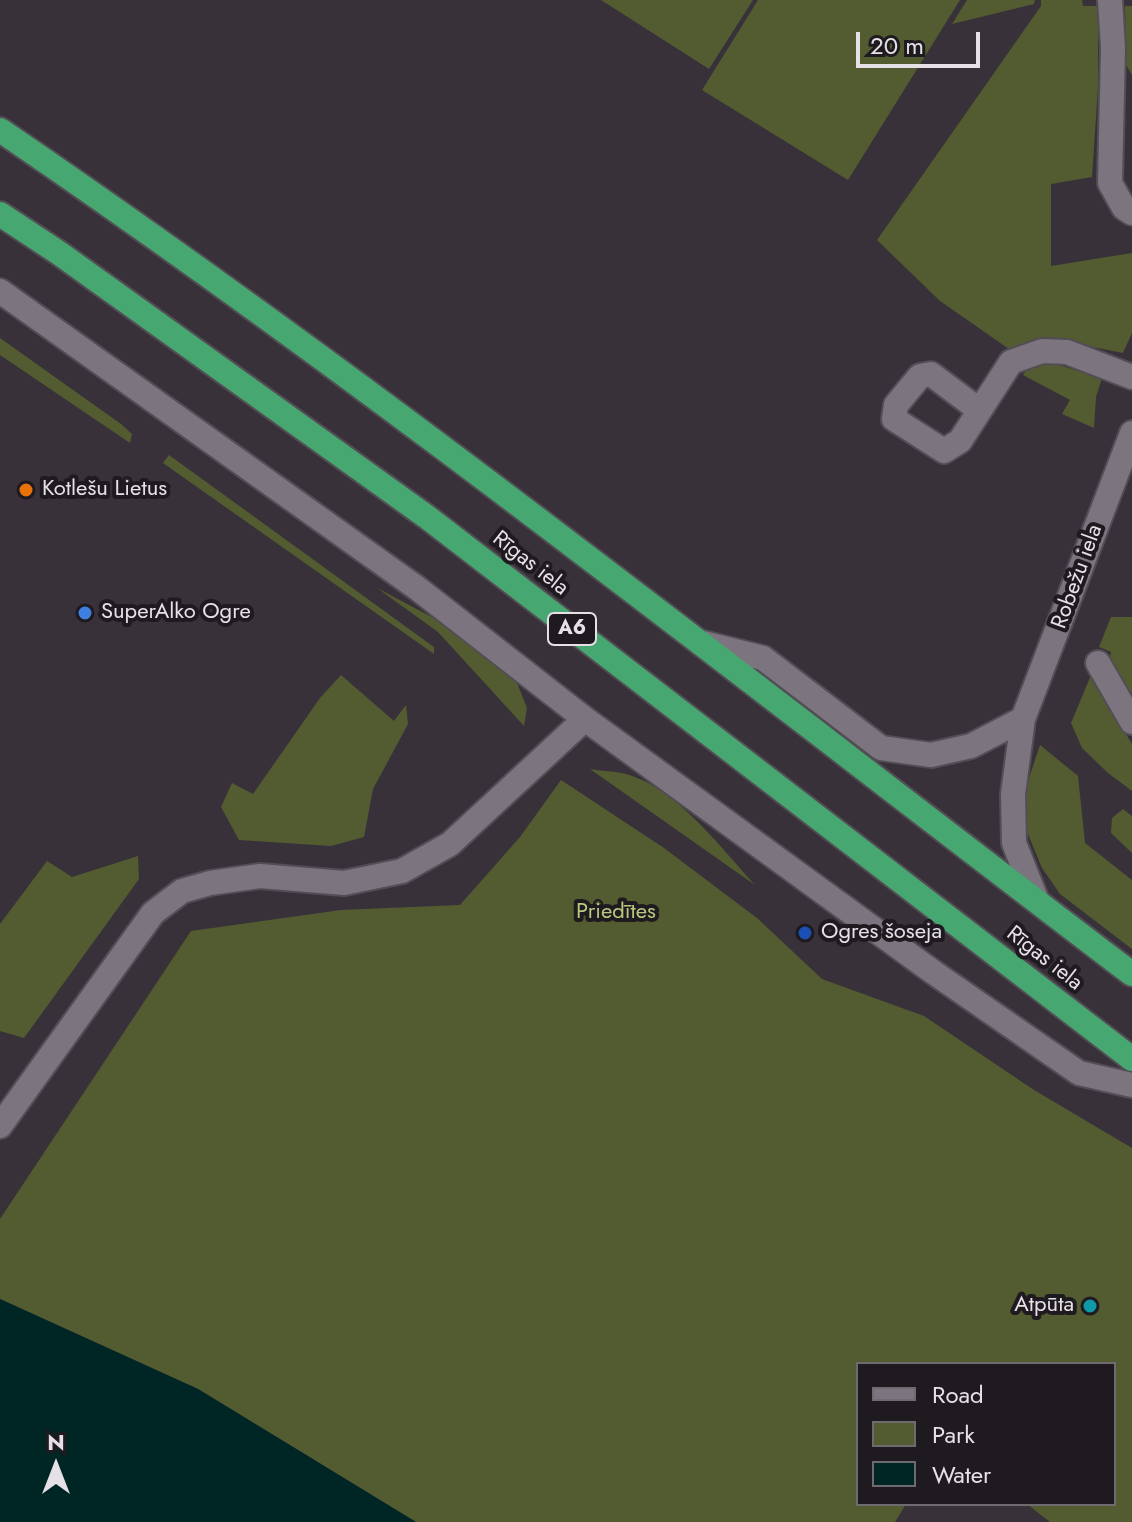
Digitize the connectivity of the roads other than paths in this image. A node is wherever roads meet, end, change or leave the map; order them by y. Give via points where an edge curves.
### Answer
1 (1110, 0) edge
2 (0, 130) edge
3 (1132, 213) edge
4 (0, 214) edge
5 (0, 291) edge
6 (1132, 377) edge
7 (979, 410) dead end
8 (1132, 433) edge
9 (1127, 459) edge
10 (703, 643) junction
11 (1098, 663) dead end
12 (585, 719) junction
13 (1023, 719) junction
14 (1132, 722) edge
15 (1037, 901) junction
16 (1132, 974) edge
17 (1132, 1059) edge
18 (1132, 1085) edge
19 (0, 1126) edge

1 - 3 street via 1110,183
2 - 10 highway, Rīgas iela via 449,452
4 - 17 highway, Rīgas iela / A6 via 427,517
5 - 12 street via 417,588
6 - 7 street via 1067,352 1042,351 1011,362
8 - 9 street, Robežu iela
9 - 13 street, Robežu iela
10 - 13 street via 763,658 881,748 931,755 971,746
10 - 15 highway, Rīgas iela
11 - 14 street
12 - 18 street via 1079,1073
12 - 19 street via 450,844 402,871 344,883 260,876 182,891 153,913
13 - 15 street, Robežu iela via 1013,794 1014,843
15 - 16 highway, Rīgas iela

